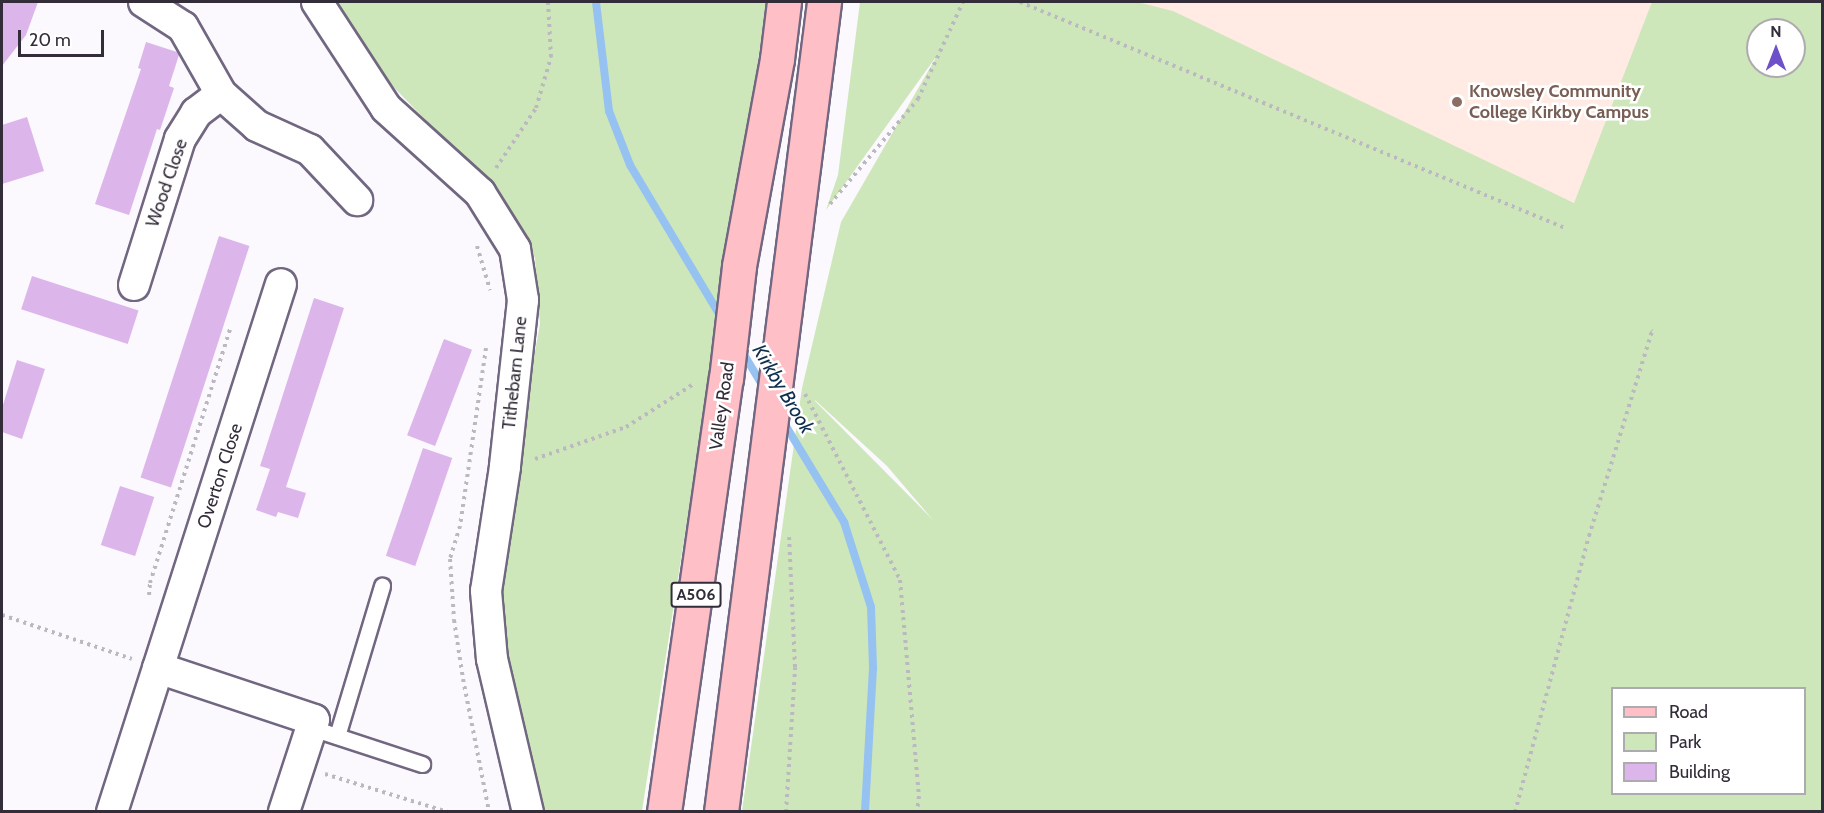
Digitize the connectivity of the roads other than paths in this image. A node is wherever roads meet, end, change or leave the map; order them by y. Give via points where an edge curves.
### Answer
1 (144, 2) edge
2 (317, 2) edge
3 (784, 2) edge
4 (824, 2) edge
5 (221, 94) junction
6 (357, 200) dead end
7 (281, 284) dead end
8 (134, 285) dead end
9 (382, 586) dead end
10 (158, 668) junction
11 (324, 732) junction
12 (422, 764) dead end
13 (112, 812) edge
14 (284, 812) edge
15 (528, 812) edge
16 (664, 812) edge
17 (721, 812) edge

1 - 5 street via 183,27
2 - 15 street, Tithebarn Lane via 386,108 480,193 515,249 523,300 505,467 486,591 492,659
3 - 16 main road, Valley Road / A506 via 739,266
4 - 17 main road, A506
5 - 6 street via 257,126 310,150
5 - 8 street, Wood Close via 196,113 180,139
7 - 10 street, Overton Close
9 - 11 lane
10 - 11 street via 314,720
10 - 13 street, Overton Close
11 - 12 lane
11 - 14 street via 299,766

